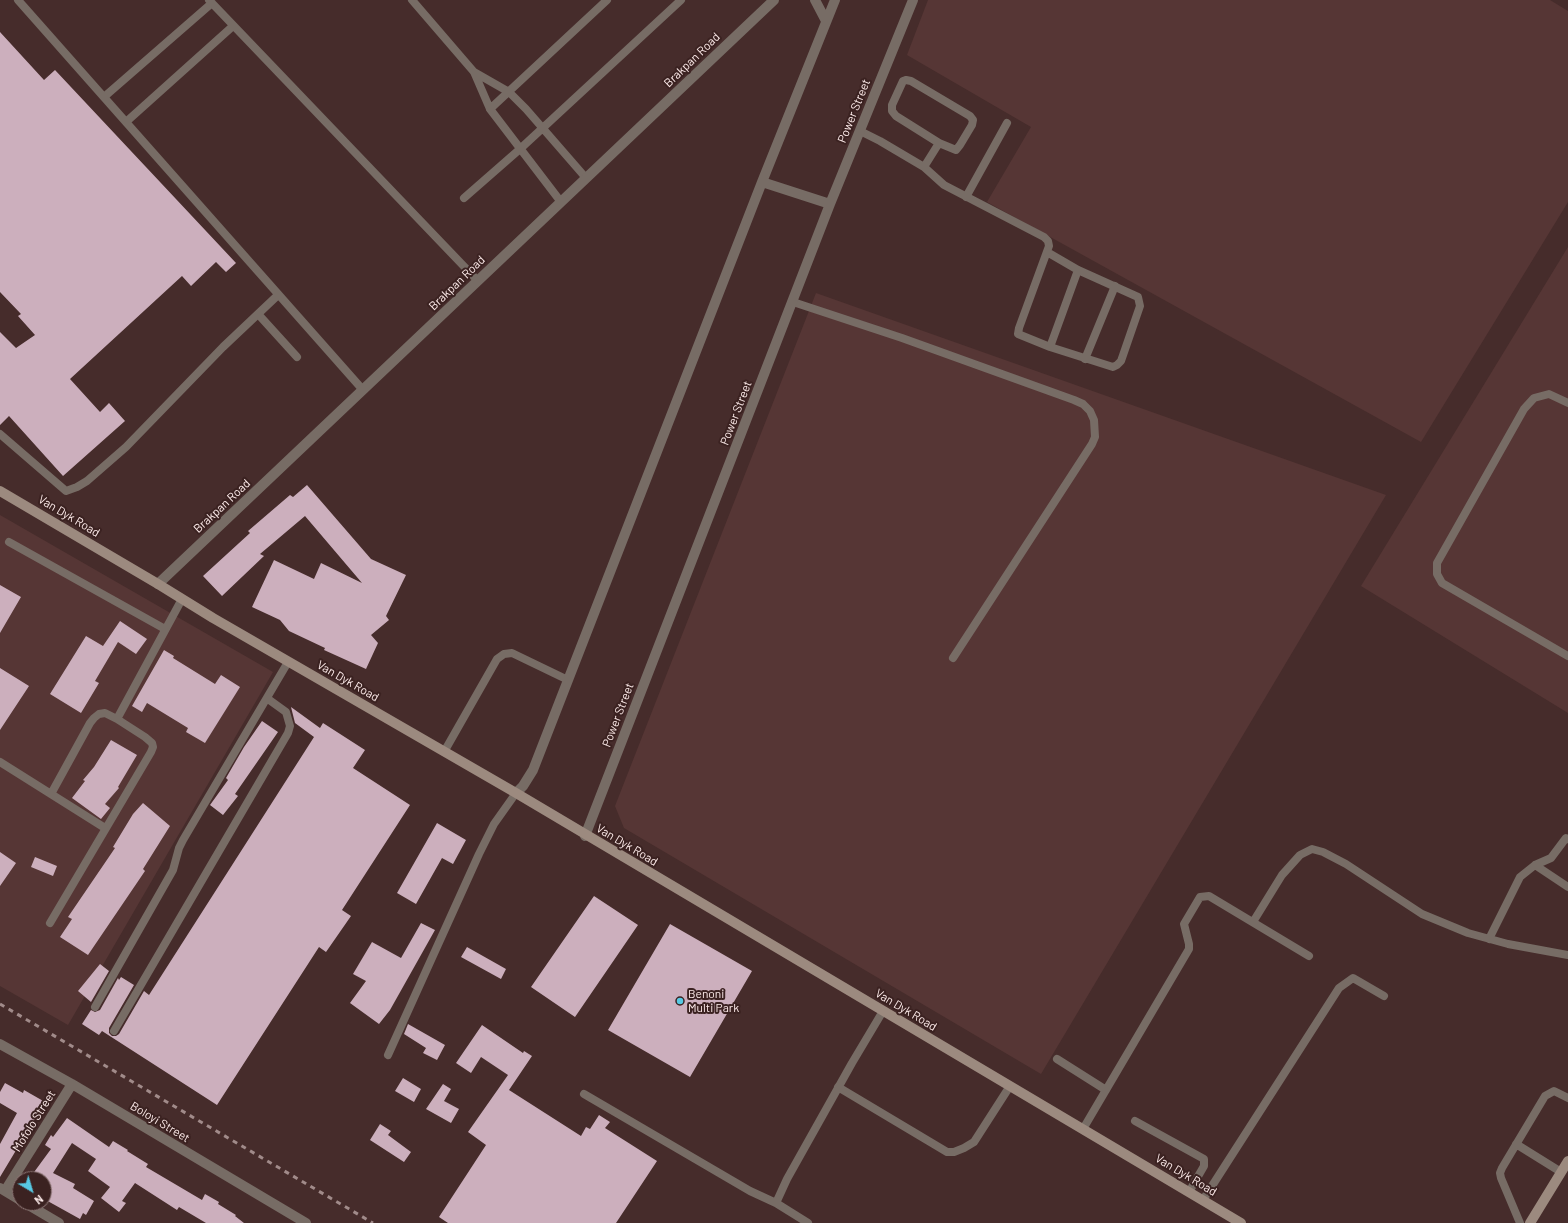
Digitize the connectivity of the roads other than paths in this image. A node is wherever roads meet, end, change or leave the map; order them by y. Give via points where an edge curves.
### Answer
1 (18, 0) edge
2 (412, 0) edge
3 (607, 0) edge
4 (681, 0) edge
5 (774, 0) edge
6 (815, 0) edge
7 (835, 0) edge
8 (913, 0) edge
9 (210, 2) edge
10 (826, 21) junction
11 (233, 26) junction
12 (474, 72) junction
13 (509, 92) junction
14 (104, 97) junction
15 (490, 109) junction
16 (126, 122) junction
17 (1007, 123) dead end
18 (542, 127) junction
19 (860, 131) junction
20 (939, 143) junction
21 (520, 149) junction
22 (924, 167) junction
23 (586, 178) junction
24 (762, 182) junction
25 (966, 197) junction
26 (464, 198) dead end
27 (561, 202) junction
28 (830, 204) junction
29 (1047, 252) junction
30 (1078, 270) junction
31 (478, 281) junction
32 (1115, 286) junction
33 (278, 295) junction
34 (793, 302) junction
35 (258, 314) junction
36 (1050, 347) junction
37 (297, 356) dead end
38 (1085, 359) junction
39 (363, 390) junction
40 (1568, 403) edge
41 (0, 434) edge
42 (0, 491) edge
43 (9, 542) dead end
44 (158, 584) junction
45 (182, 599) junction
46 (165, 630) junction
47 (1568, 656) edge
48 (954, 658) dead end
49 (288, 662) junction
50 (568, 680) junction
51 (268, 699) junction
52 (117, 719) junction
53 (444, 752) junction
54 (0, 762) edge
55 (516, 793) junction
56 (50, 794) junction
57 (105, 828) junction
58 (585, 836) junction
59 (1567, 837) edge
60 (1535, 865) junction
61 (1568, 887) edge
62 (1253, 922) junction
63 (50, 923) dead end
64 (1489, 939) junction
65 (1568, 955) edge
66 (1309, 956) dead end
67 (1384, 996) dead end
68 (95, 1007) dead end
69 (883, 1012) junction
70 (114, 1031) dead end
71 (0, 1044) edge
72 (388, 1055) dead end
73 (1057, 1059) dead end
74 (72, 1084) junction
75 (1010, 1086) junction
76 (838, 1087) junction
77 (1106, 1090) junction
78 (584, 1094) dead end
79 (1568, 1098) edge
80 (1135, 1121) dead end
81 (1084, 1129) junction
82 (1516, 1144) junction
83 (1568, 1162) edge
84 (1562, 1172) junction
85 (2, 1189) edge
86 (1189, 1192) junction
87 (12, 1195) edge
88 (1203, 1200) junction
89 (776, 1203) junction
90 (39, 1211) edge
91 (59, 1223) edge
92 (306, 1223) edge
93 (808, 1223) edge
94 (1241, 1223) edge
95 (1520, 1223) edge
96 (1530, 1223) edge

1 - 14 lane
2 - 12 lane
3 - 13 lane
4 - 18 lane
5 - 23 street, Brakpan Road
6 - 10 street
7 - 10 street
8 - 19 street, Power Street
9 - 11 lane
9 - 14 lane
10 - 24 street
11 - 16 lane
11 - 31 lane
12 - 13 lane
12 - 15 lane
13 - 15 lane
13 - 18 lane
14 - 16 lane
15 - 21 lane
16 - 33 lane
17 - 25 lane
18 - 21 lane
18 - 23 lane
19 - 22 lane
19 - 28 street, Power Street
20 - 20 lane via 892,111 892,105 903,81 911,81 973,120 956,150
20 - 22 lane
21 - 26 lane
21 - 27 lane
22 - 25 lane via 944,185
23 - 27 street, Brakpan Road
24 - 28 street
24 - 50 street
25 - 29 lane via 1044,237 1048,241
27 - 31 street, Brakpan Road
28 - 34 street, Power Street
29 - 30 lane
29 - 36 lane via 1018,332 1021,336
30 - 32 lane
30 - 36 lane
31 - 39 street, Brakpan Road
32 - 38 lane
32 - 38 lane via 1138,296 1140,306 1121,361 1113,368
33 - 35 lane
33 - 39 lane
34 - 48 lane via 1074,400 1090,411 1094,420 1095,437 1092,444
34 - 58 street, Power Street
35 - 37 lane
35 - 41 lane via 222,347 126,447 77,487 66,491
36 - 38 lane
39 - 44 street, Brakpan Road
40 - 47 lane via 1549,394 1534,398 1524,409 1437,563 1437,574 1442,584
42 - 44 main road, Van Dyk Road
43 - 46 lane
44 - 45 main road, Van Dyk Road
45 - 46 lane
45 - 49 main road, Van Dyk Road
46 - 52 lane
49 - 51 lane
49 - 53 main road, Van Dyk Road
50 - 53 lane via 512,653 504,654 497,659
50 - 55 street via 533,770
51 - 68 lane via 183,840 173,870
51 - 70 lane via 286,712 290,726 288,733
52 - 56 lane via 105,713 94,718
52 - 57 lane via 149,740 153,747
53 - 55 main road, Van Dyk Road
54 - 56 lane
55 - 58 main road, Van Dyk Road
55 - 72 lane via 494,824 479,854
56 - 57 lane
57 - 63 lane
58 - 69 main road, Van Dyk Road
59 - 60 lane via 1551,858
60 - 61 lane
60 - 64 lane via 1520,877
62 - 64 lane via 1282,875 1300,855 1312,849 1346,864 1422,914
62 - 66 lane
62 - 77 lane via 1209,896 1200,897 1184,924 1189,949
64 - 65 lane
67 - 88 lane via 1353,978 1339,988
69 - 75 main road, Van Dyk Road
69 - 76 lane
71 - 74 street, Boloyi Street
73 - 77 lane
74 - 85 street, Mofolo Street
74 - 92 street, Boloyi Street
75 - 76 lane via 974,1142 954,1152 947,1152
75 - 81 main road, Van Dyk Road
76 - 89 lane
77 - 81 lane
78 - 89 lane via 750,1191
79 - 82 lane via 1554,1091 1544,1096
80 - 86 lane via 1204,1159 1204,1166
81 - 86 main road, Van Dyk Road
82 - 84 lane
82 - 95 lane via 1500,1173 1500,1178
83 - 84 main road
84 - 96 main road
85 - 87 street
86 - 88 main road, Van Dyk Road
88 - 94 main road, Van Dyk Road
89 - 93 lane
90 - 91 street

